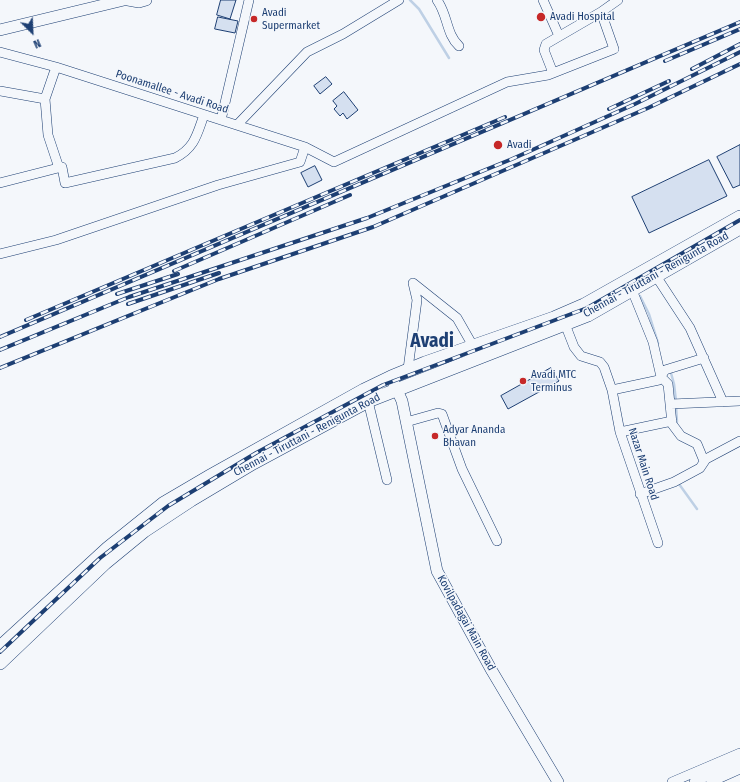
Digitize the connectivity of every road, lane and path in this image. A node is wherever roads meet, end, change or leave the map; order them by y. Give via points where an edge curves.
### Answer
1 (124, 0) edge
2 (128, 0) edge
3 (146, 0) edge
4 (249, 0) edge
5 (437, 0) edge
6 (543, 0) edge
7 (618, 0) edge
8 (396, 1) edge
9 (601, 12) junction
10 (0, 30) edge
11 (559, 36) junction
12 (459, 46) dead end
13 (0, 52) edge
14 (56, 67) junction
15 (553, 73) junction
16 (0, 91) edge
17 (45, 99) junction
18 (204, 114) junction
19 (222, 120) junction
20 (237, 125) junction
21 (304, 147) junction
22 (60, 168) junction
23 (0, 183) edge
24 (740, 217) edge
25 (740, 228) edge
26 (0, 254) edge
27 (656, 276) junction
28 (632, 290) junction
29 (565, 324) junction
30 (473, 346) junction
31 (704, 358) junction
32 (408, 369) junction
33 (391, 377) junction
34 (660, 378) junction
35 (397, 389) junction
36 (612, 390) junction
37 (366, 395) junction
38 (740, 401) edge
39 (723, 402) junction
40 (676, 404) junction
41 (672, 421) junction
42 (406, 422) junction
43 (620, 432) junction
44 (740, 441) edge
45 (704, 461) junction
46 (387, 480) dead end
47 (640, 494) junction
48 (497, 540) dead end
49 (658, 543) dead end
50 (73, 586) junction
51 (0, 648) edge
52 (0, 663) edge
53 (740, 753) edge
54 (740, 762) edge
55 (740, 769) edge
56 (558, 782) edge
57 (672, 782) edge
58 (694, 782) edge
59 (711, 782) edge

1 - 10 main road
2 - 3 main road
4 - 19 street
5 - 12 street via 445,14 454,41
6 - 11 street
7 - 9 street
8 - 20 street via 343,34 307,52
9 - 11 street
9 - 15 street via 614,49
11 - 15 street via 544,47
13 - 14 street, Poonamallee - Avadi Road
14 - 17 street
14 - 18 street, Poonamallee - Avadi Road
15 - 21 street, Poonamallee - Avadi Road via 507,82 334,162
16 - 17 street
17 - 22 street via 48,135
18 - 19 street, Poonamallee - Avadi Road
18 - 22 street via 194,142 188,151 175,158 66,183 62,167
19 - 20 street, Poonamallee - Avadi Road
20 - 21 street, Poonamallee - Avadi Road
21 - 26 street via 300,162 218,185 56,240
22 - 23 street
24 - 30 highway, Chennai - Tiruttani - Renigunta Road via 584,305
25 - 27 highway, Chennai - Tiruttani - Renigunta Road
27 - 28 highway, Chennai - Tiruttani - Renigunta Road
27 - 31 street via 690,328
28 - 29 highway, Chennai - Tiruttani - Renigunta Road via 588,315
28 - 34 street via 653,342
29 - 35 highway, Chennai - Tiruttani - Renigunta Road
29 - 36 street, Nazar Main Road via 574,347 581,356 600,362 604,367
30 - 32 highway, Chennai - Tiruttani - Renigunta Road
30 - 32 street via 457,318 413,283 417,300
31 - 34 street via 665,370
31 - 39 street
32 - 33 highway, Chennai - Tiruttani - Renigunta Road
33 - 35 main road, Kovilpadagai Main Road
33 - 37 highway, Chennai - Tiruttani - Renigunta Road
34 - 36 street
34 - 40 street via 668,384
35 - 37 highway, Chennai - Tiruttani - Renigunta Road
35 - 42 main road, Kovilpadagai Main Road
36 - 43 street, Nazar Main Road
37 - 46 street
37 - 50 highway, Chennai - Tiruttani - Renigunta Road via 191,500 144,531
38 - 39 street
39 - 40 street
40 - 41 street
41 - 43 street
41 - 45 street via 681,436 697,444
42 - 48 street via 442,414 462,469
42 - 56 main road, Kovilpadagai Main Road via 437,571 492,671
43 - 47 street, Nazar Main Road
44 - 45 street
45 - 47 street via 700,468 674,482
47 - 49 street, Nazar Main Road
50 - 51 highway, Chennai - Tiruttani - Renigunta Road
50 - 52 highway, Chennai - Tiruttani - Renigunta Road
53 - 57 street
54 - 58 street
55 - 59 street

